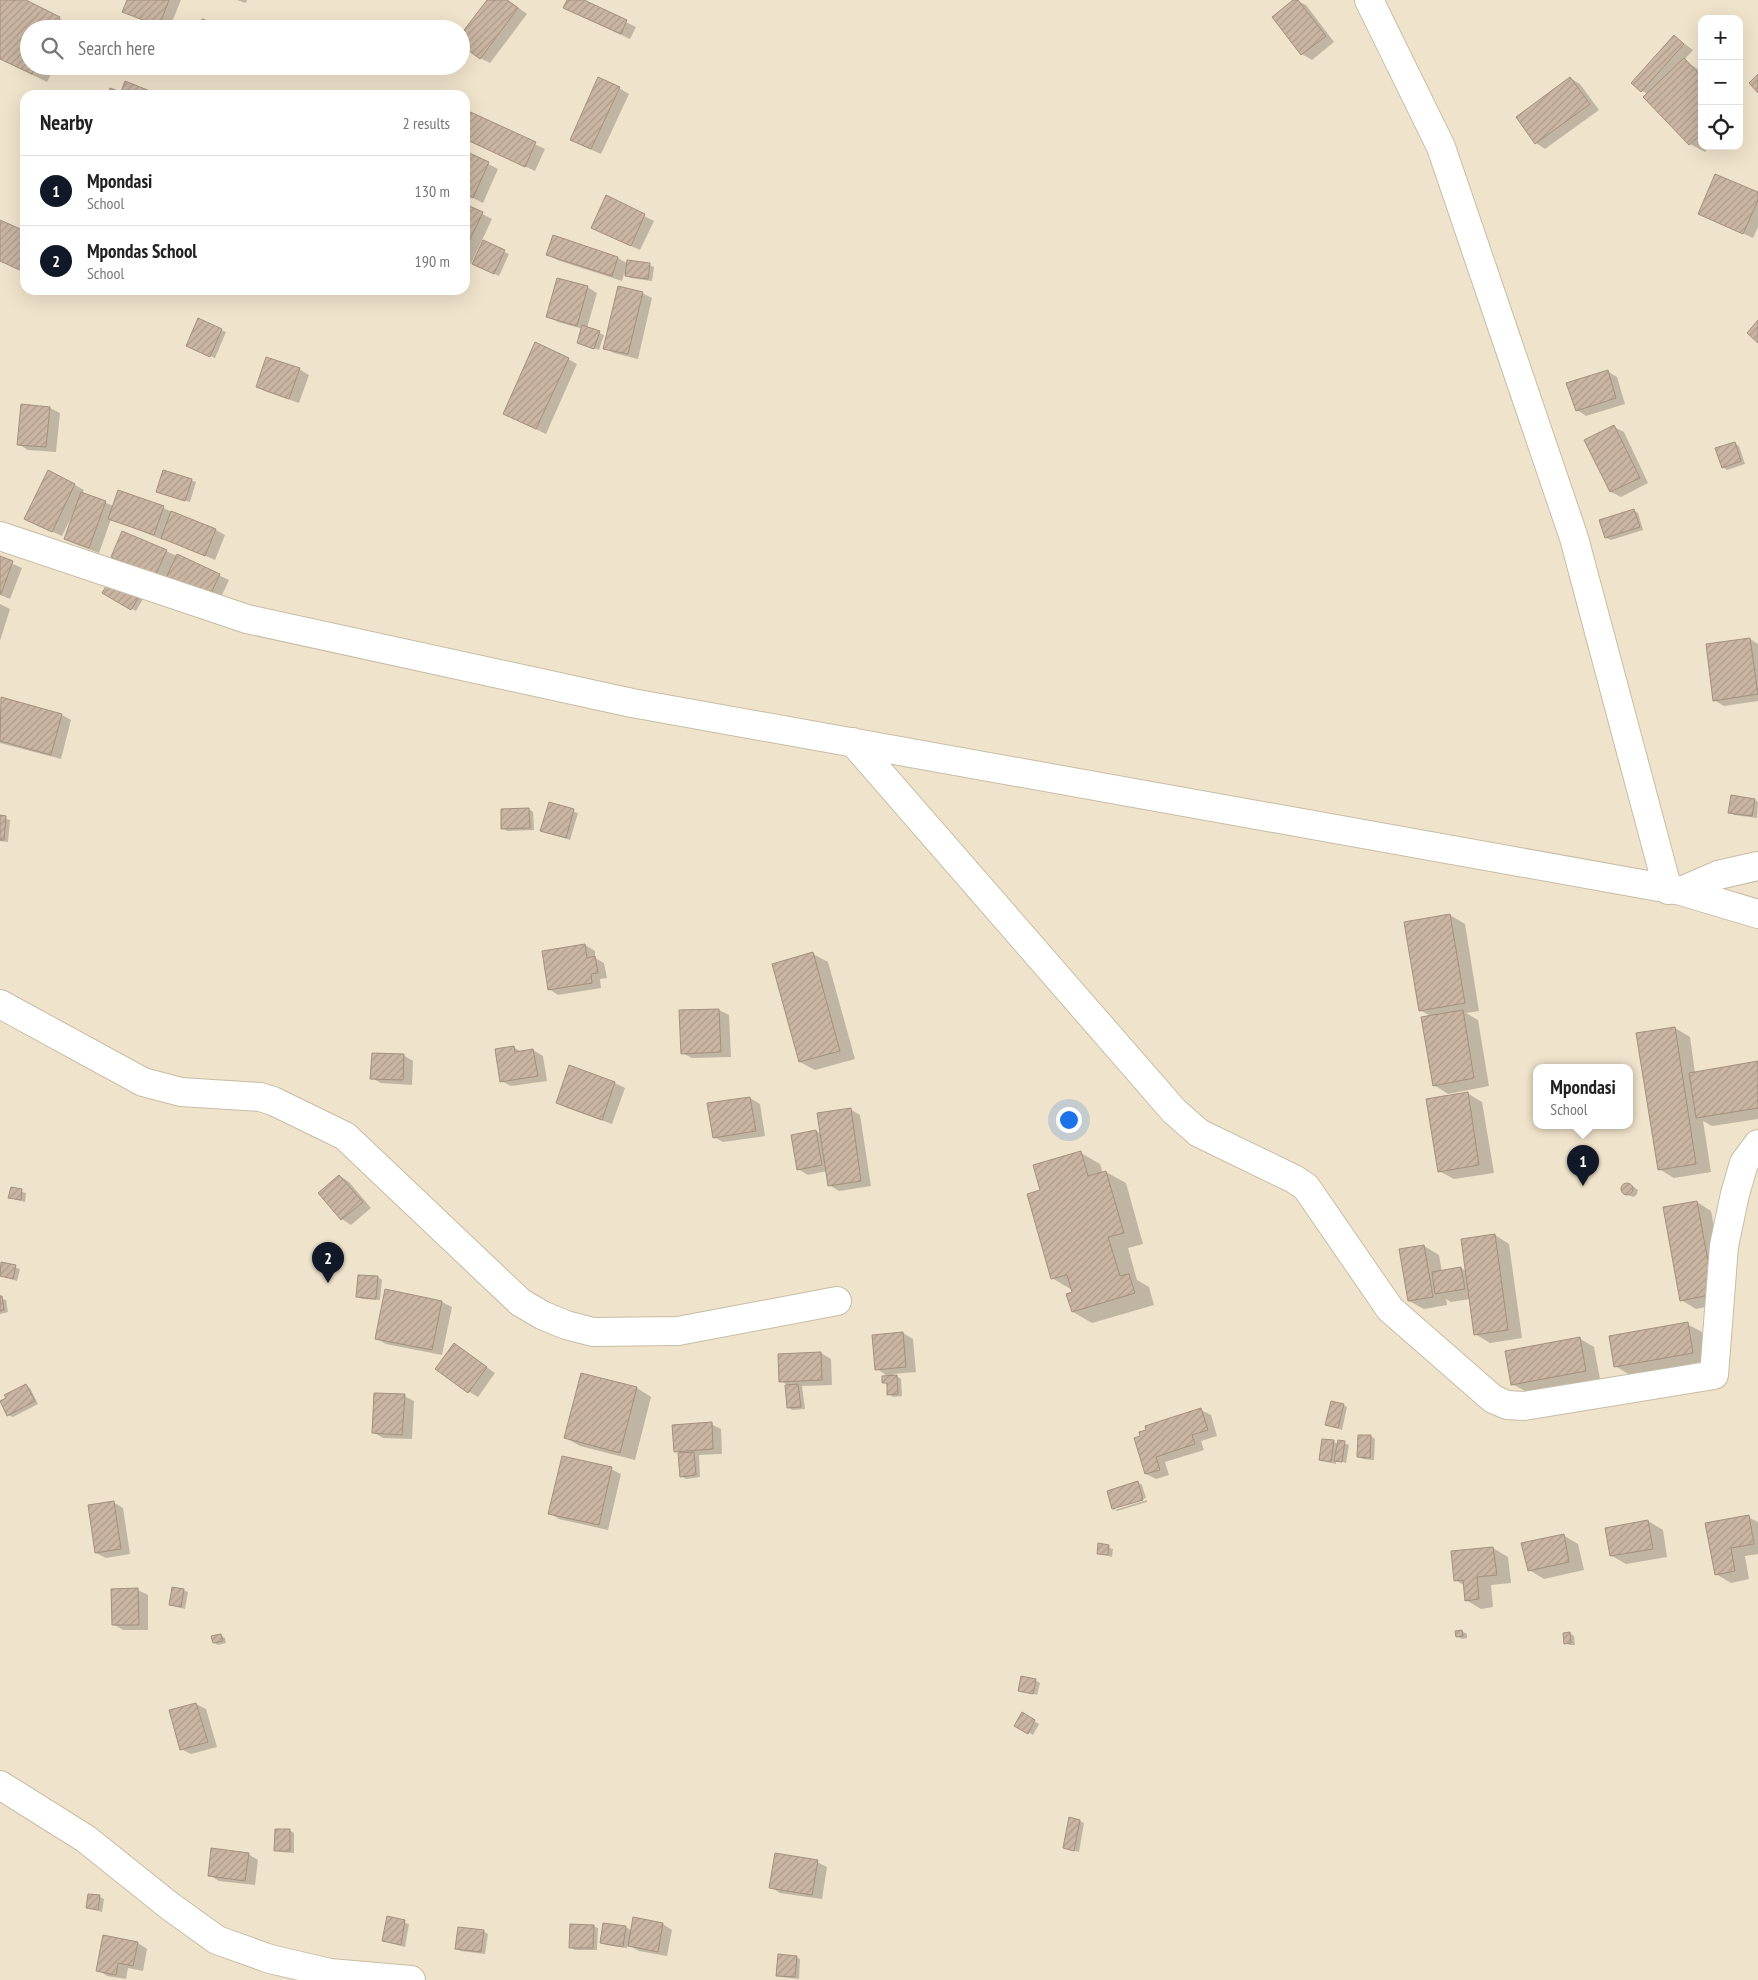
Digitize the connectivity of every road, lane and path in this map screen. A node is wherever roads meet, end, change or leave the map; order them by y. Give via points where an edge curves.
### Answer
1 (1369, 0) edge
2 (0, 536) edge
3 (853, 742) junction
4 (1758, 866) edge
5 (1675, 890) junction
6 (1758, 914) edge
7 (0, 1004) edge
8 (1753, 1156) edge
9 (837, 1301) dead end
10 (0, 1784) edge
11 (411, 1980) edge

1 - 5 street via 1441,147 1570,529
2 - 3 street via 247,619 632,703
3 - 5 street
3 - 8 street via 1174,1111 1199,1133 1306,1187 1390,1309 1493,1399 1507,1406 1524,1406 1714,1375 1724,1246 1735,1194
4 - 5 street
5 - 6 street
7 - 9 street via 142,1082 182,1092 260,1097 345,1136 520,1302 566,1325 593,1332 678,1332
10 - 11 street via 86,1839 171,1908 217,1940 270,1960 330,1973

